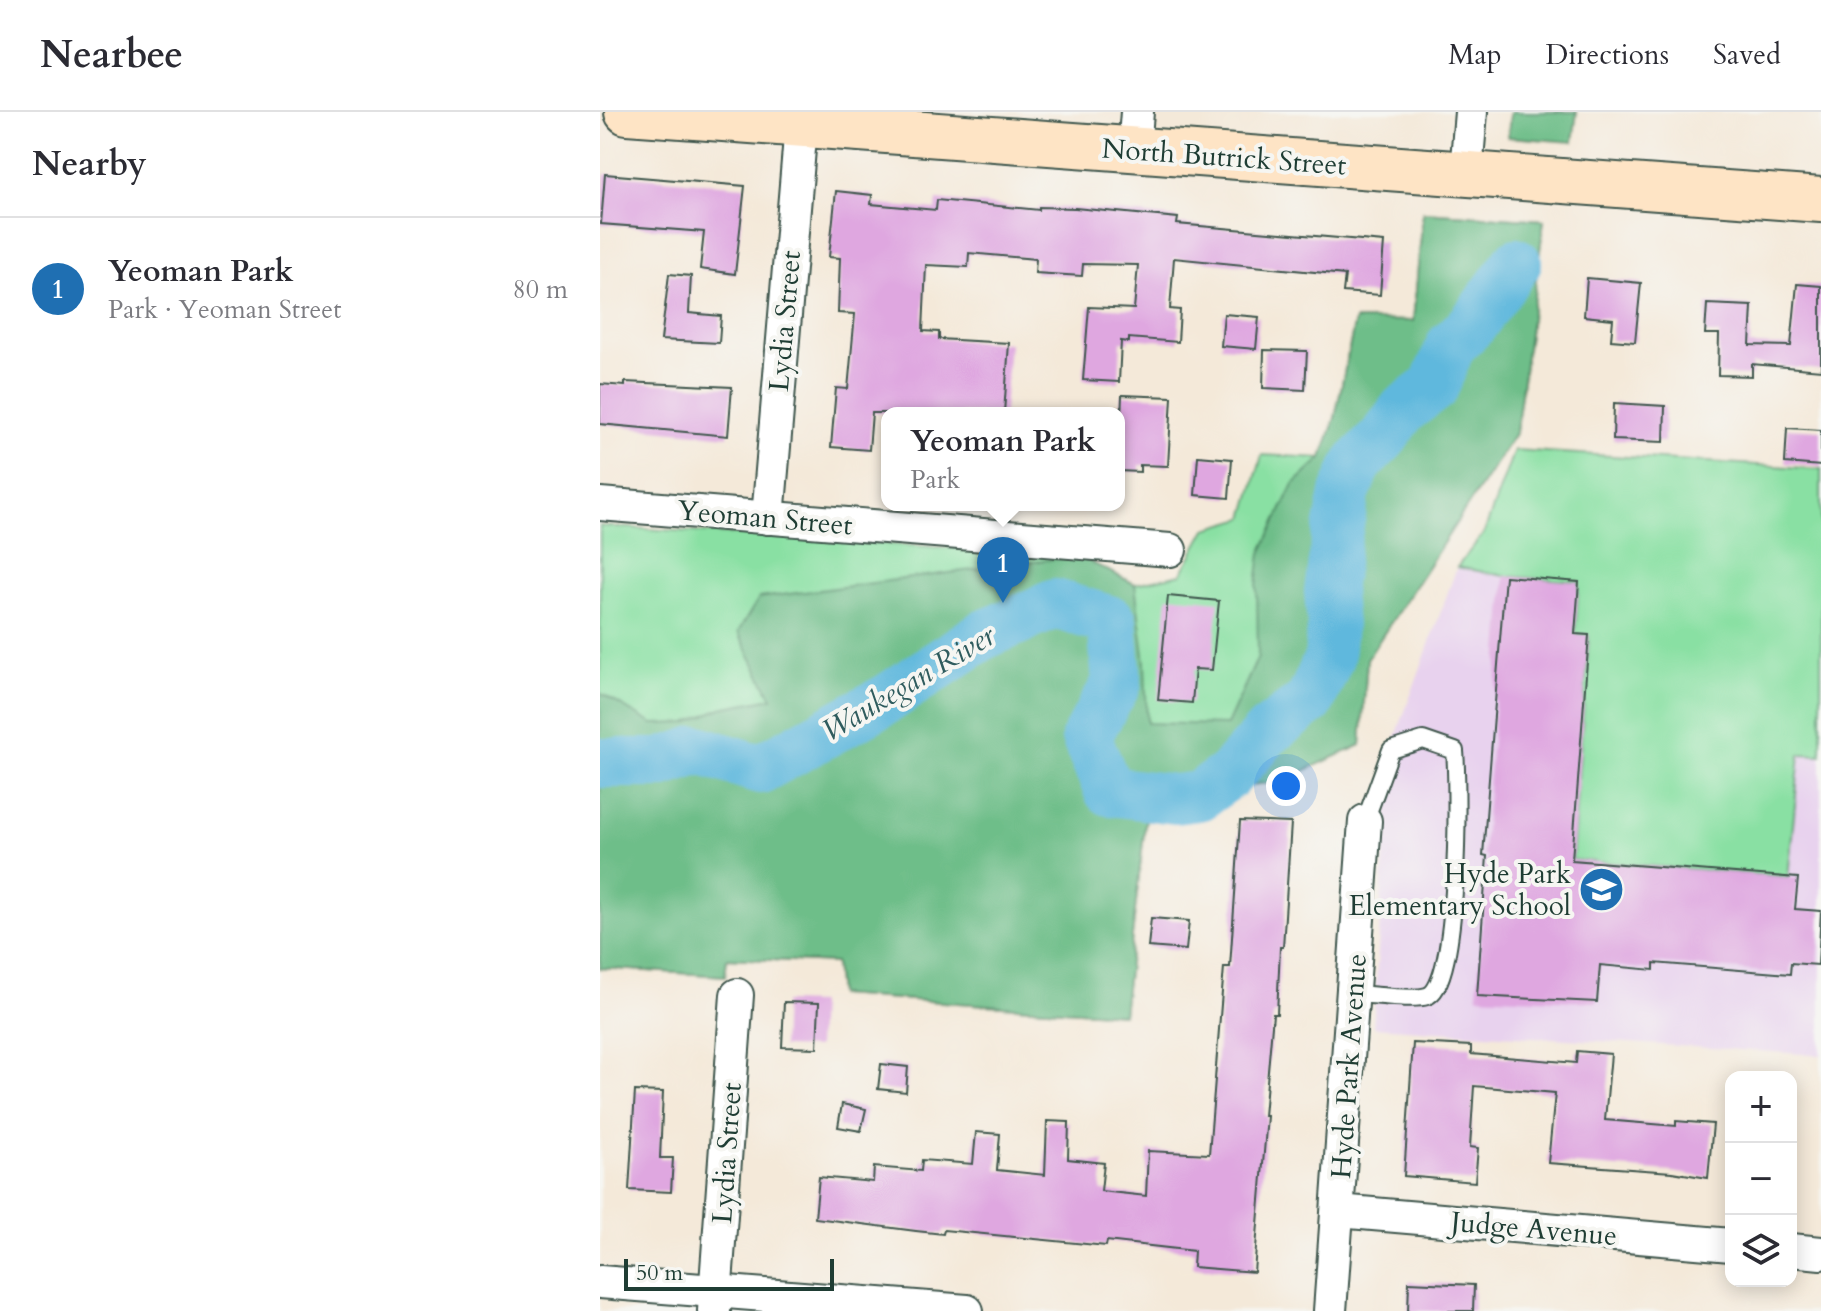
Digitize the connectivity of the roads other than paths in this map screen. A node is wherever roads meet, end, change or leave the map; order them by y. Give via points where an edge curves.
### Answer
1 (627, 112) edge
2 (1471, 112) edge
3 (801, 125) junction
4 (1135, 131) edge
5 (1466, 172) junction
6 (1821, 200) edge
7 (600, 504) edge
8 (768, 518) junction
9 (1170, 550) dead end
10 (1365, 821) joint
11 (1353, 994) junction
12 (737, 995) dead end
13 (1338, 1211) junction
14 (1725, 1244) edge
15 (1797, 1251) edge
16 (1821, 1253) edge
17 (600, 1282) edge
18 (715, 1301) edge
19 (967, 1311) edge
20 (1330, 1311) edge

1 - 3 street, North Butrick Street
2 - 5 street
3 - 4 street, North Butrick Street
3 - 8 street, Lydia Street
4 - 5 street, North Butrick Street
5 - 6 street, North Butrick Street
7 - 8 street, Yeoman Street
8 - 9 street, Yeoman Street
10 - 11 street, Hyde Park Avenue
10 - 11 lane via 1391,750 1423,740 1455,751 1458,788 1448,958 1439,988 1427,996
11 - 13 street, Hyde Park Avenue
12 - 18 street, Lydia Street
13 - 14 street, Judge Avenue
13 - 20 street, Hyde Park Avenue
15 - 16 street
17 - 18 street
18 - 19 street

